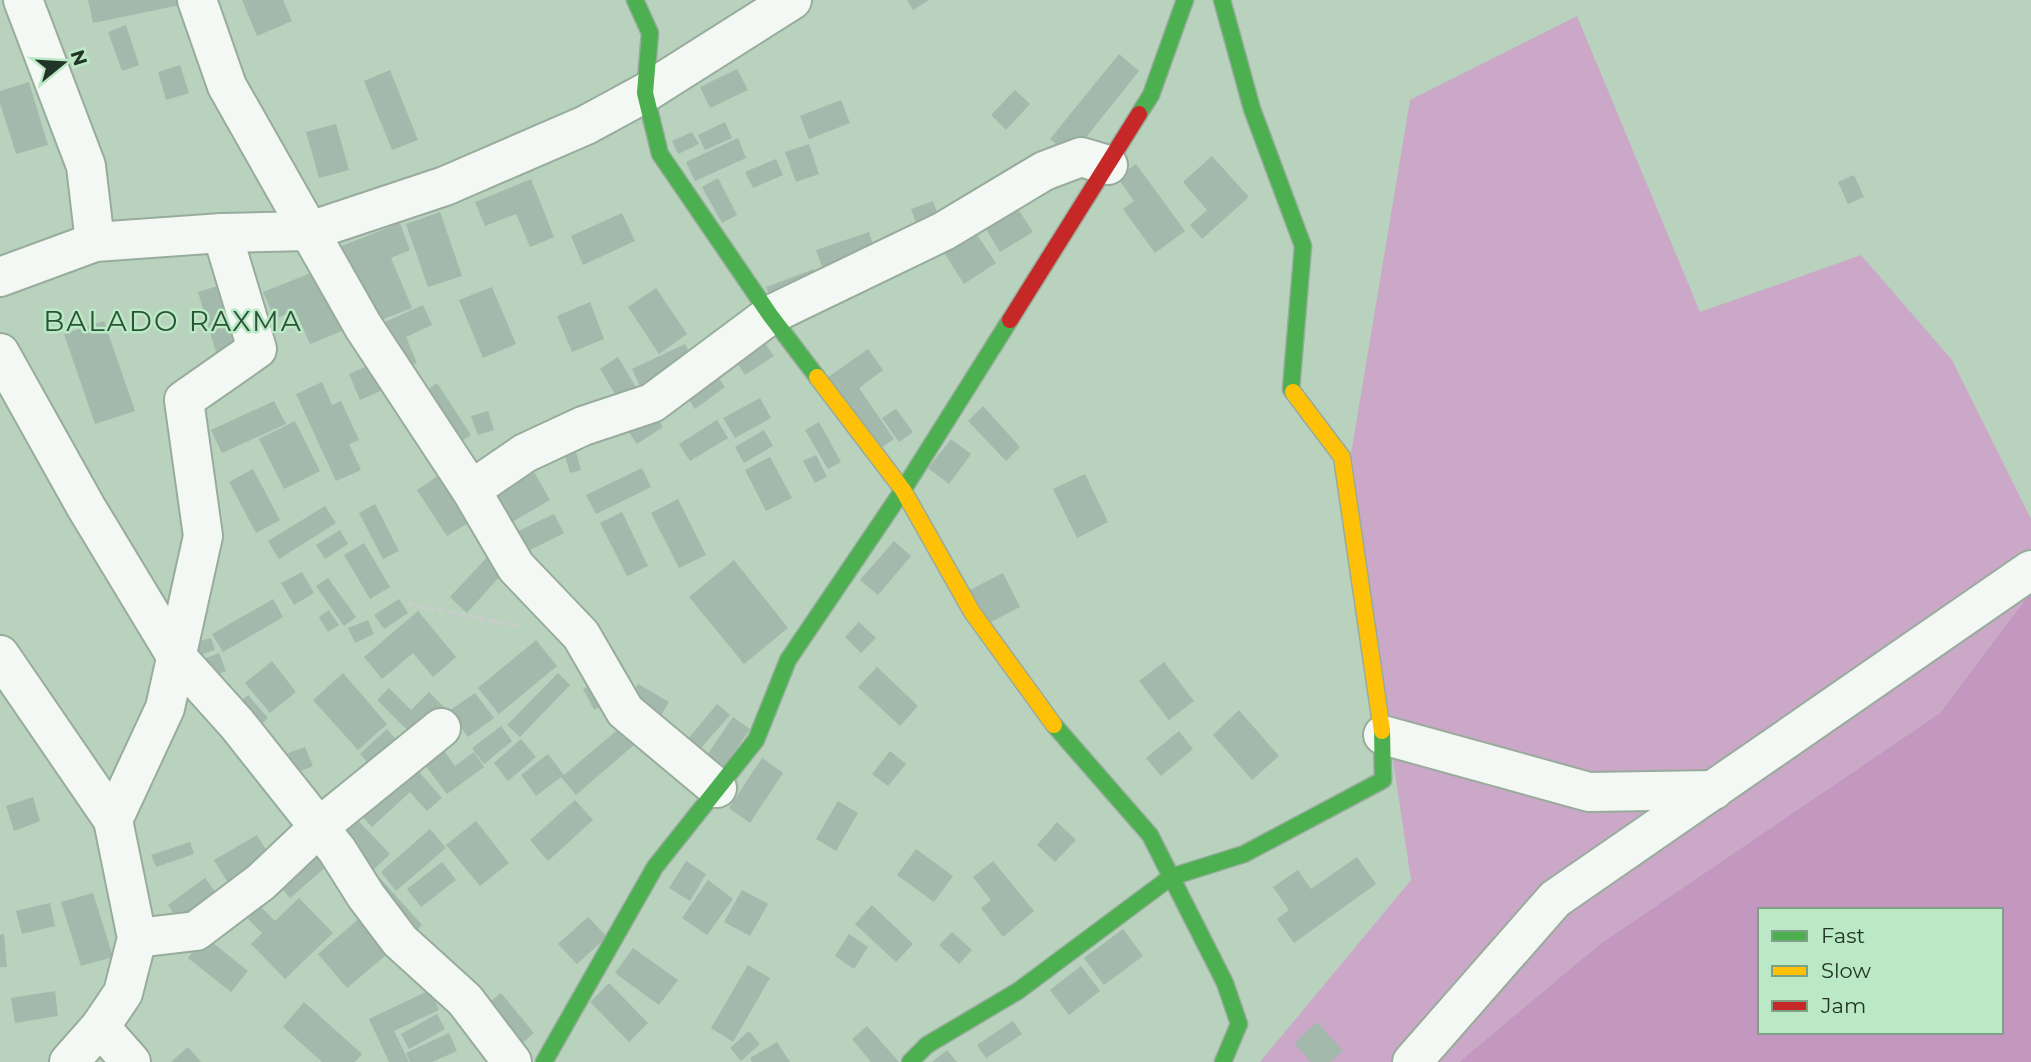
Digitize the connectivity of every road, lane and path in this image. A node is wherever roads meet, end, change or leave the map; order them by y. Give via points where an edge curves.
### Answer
1 (23, 0) edge
2 (197, 0) edge
3 (635, 0) edge
4 (792, 0) edge
5 (1185, 0) edge
6 (1222, 0) edge
7 (645, 93) junction
8 (1108, 165) junction
9 (310, 231) junction
10 (222, 233) junction
11 (95, 242) junction
12 (0, 277) edge
13 (770, 315) junction
14 (0, 354) edge
15 (471, 490) junction
16 (903, 490) junction
17 (2031, 570) edge
18 (407, 604) dead end
19 (520, 626) dead end
20 (0, 655) edge
21 (176, 656) junction
22 (441, 728) dead end
23 (1383, 735) junction
24 (717, 788) junction
25 (1714, 790) junction
26 (113, 820) junction
27 (319, 827) junction
28 (1171, 877) junction
29 (137, 938) junction
30 (100, 1027) junction
31 (69, 1062) edge
32 (131, 1062) edge
33 (512, 1062) edge
34 (544, 1062) edge
35 (910, 1062) edge
36 (1223, 1062) edge
37 (1412, 1062) edge

1 - 11 street via 86,166
2 - 9 street via 227,86
3 - 7 street via 650,33
4 - 7 street
5 - 8 street via 1151,95
6 - 23 street via 1252,109 1303,246 1291,389 1342,457
7 - 9 street via 586,125 444,186
7 - 13 street via 660,154
8 - 13 street via 1081,158 1044,171 944,232
8 - 16 street
9 - 10 street
9 - 15 street via 363,326
10 - 11 street
10 - 21 street via 257,349 184,400 203,536
11 - 12 street
13 - 15 street via 652,403 583,426 524,453
13 - 16 street
14 - 21 street
15 - 24 street via 516,567 581,635 625,711
16 - 24 street via 788,660 756,740
16 - 28 street via 972,612 1049,720 1150,835
17 - 25 street
18 - 19 path
20 - 26 street
21 - 26 street via 165,708
21 - 27 street
22 - 27 street
23 - 25 street via 1589,792
23 - 28 street via 1383,780 1244,854
24 - 34 street via 655,867
25 - 37 street via 1555,899
26 - 29 street
27 - 29 street via 261,882 196,931
27 - 33 street via 400,941 465,1000
28 - 35 street via 1018,992 926,1045
28 - 36 street via 1225,983 1238,1024
29 - 30 street via 124,993
30 - 31 street
30 - 32 street

